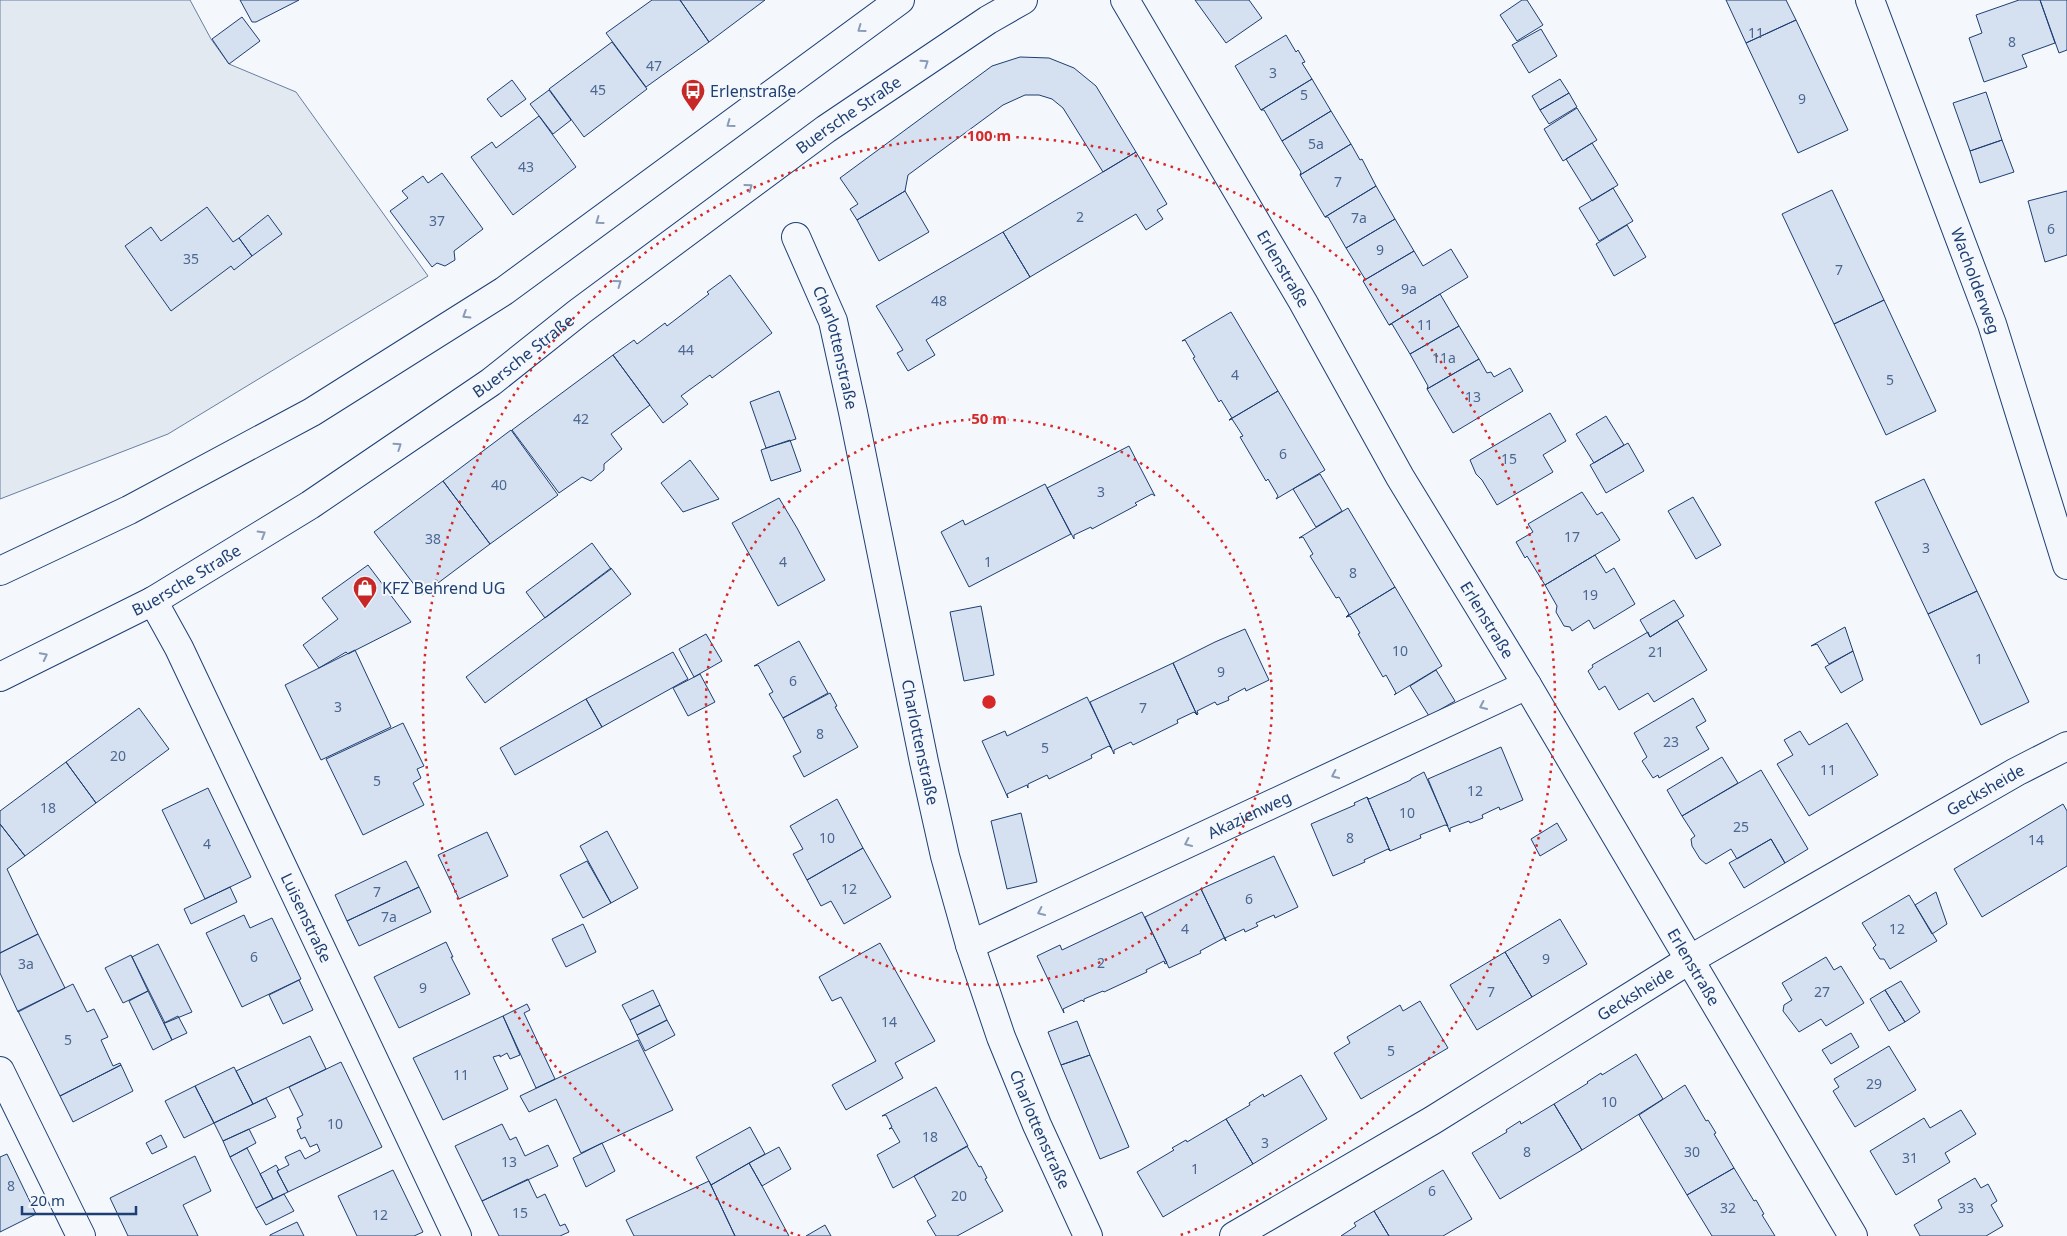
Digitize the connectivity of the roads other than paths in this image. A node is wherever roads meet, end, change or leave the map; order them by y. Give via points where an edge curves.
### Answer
1 (900, 0) edge
2 (1023, 0) edge
3 (1126, 0) edge
4 (1870, 0) edge
5 (796, 237) dead end
6 (2067, 565) edge
7 (0, 570) edge
8 (153, 601) junction
9 (0, 677) edge
10 (1527, 685) junction
11 (2067, 746) edge
12 (970, 945) junction
13 (1689, 960) junction
14 (0, 1071) edge
15 (81, 1236) edge
16 (457, 1236) edge
17 (1088, 1236) edge
18 (1234, 1236) edge
19 (1854, 1236) edge

1 -> 7 street via 487,301 312,412 130,510
8 -> 2 street, Buersche Straße via 310,505 437,420 826,129
3 - 10 street, Erlenstraße via 1303,302 1400,477
4 - 6 street, Wacholderweg via 1992,324
5 - 12 street, Charlottenstraße via 833,321 924,762 945,856
9 -> 8 street, Buersche Straße
8 - 16 street, Luisenstraße via 179,648
10 -> 12 street, Akazienweg
10 - 13 street, Erlenstraße
11 - 13 street, Gecksheide via 2007,777
12 - 17 street, Charlottenstraße via 1001,1037
13 - 18 street, Gecksheide via 1433,1120
13 - 19 street, Erlenstraße
14 - 15 street

